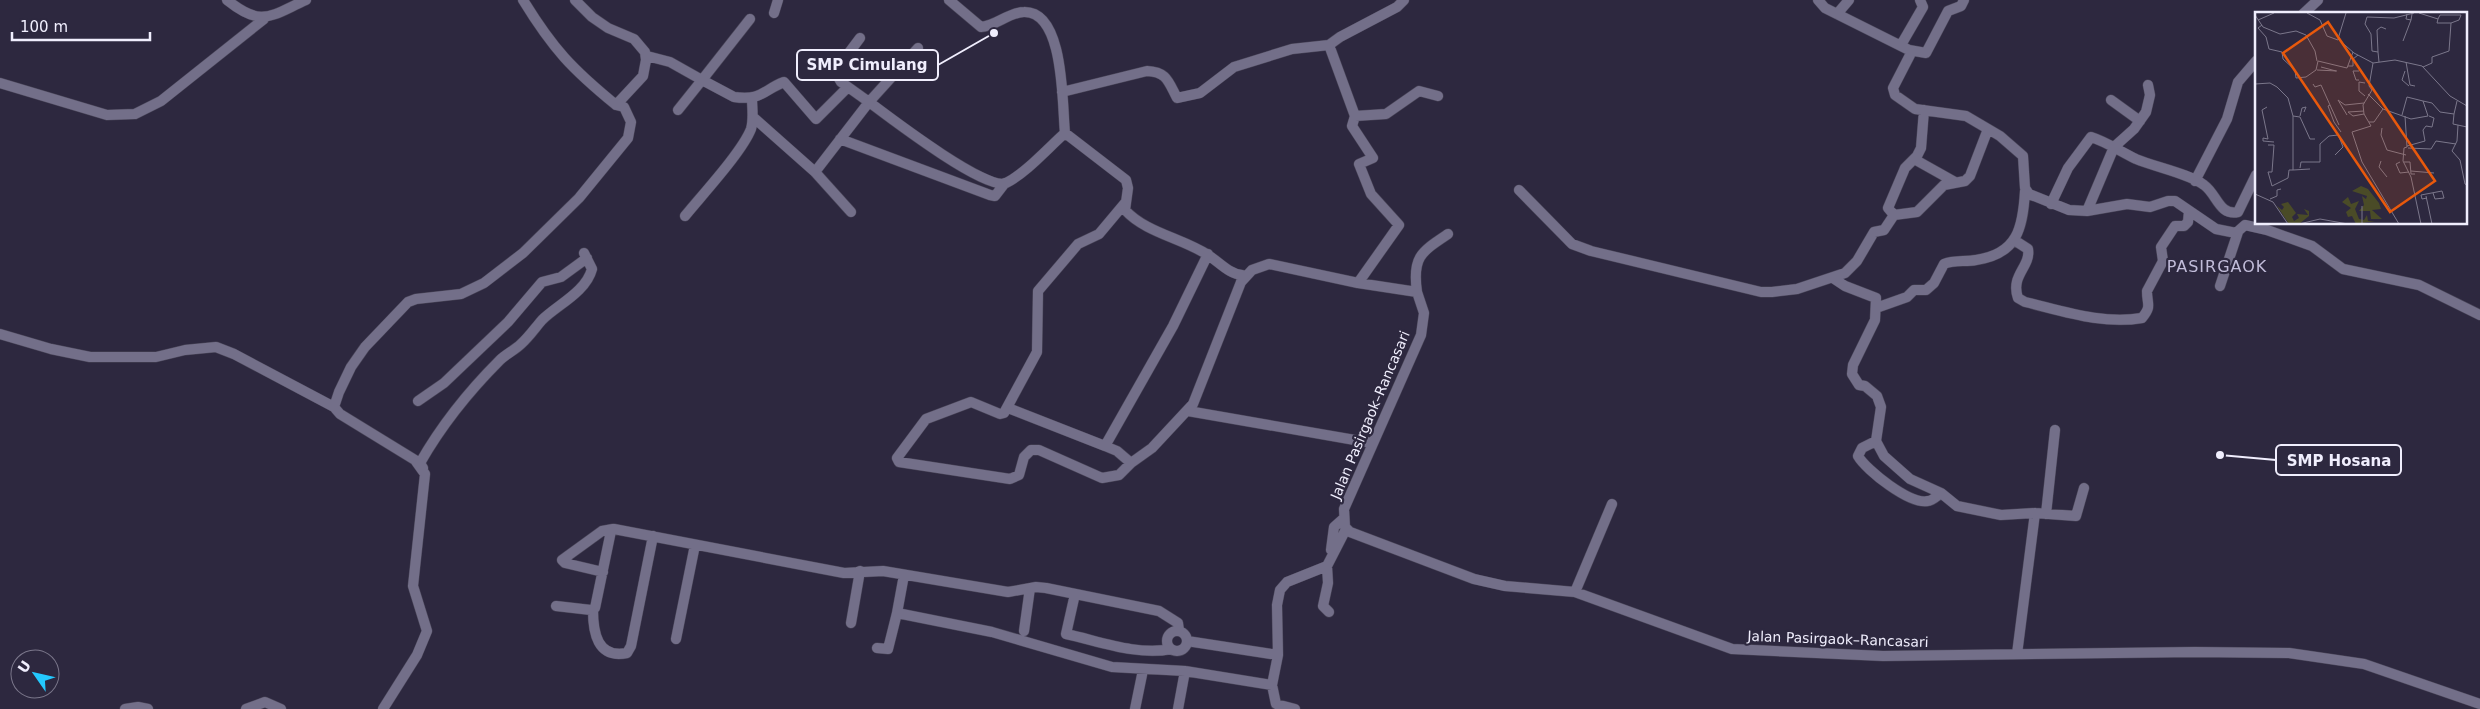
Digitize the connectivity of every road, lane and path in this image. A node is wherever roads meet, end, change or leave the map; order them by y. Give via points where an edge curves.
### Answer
1 (227, 0) edge
2 (306, 0) edge
3 (524, 0) edge
4 (575, 0) edge
5 (778, 0) edge
6 (949, 0) edge
7 (1404, 0) edge
8 (1818, 0) edge
9 (1849, 0) edge
10 (1920, 0) edge
11 (1964, 0) edge
12 (2318, 0) edge
13 (2305, 12) edge
14 (774, 13) dead end
15 (1837, 14) junction
16 (264, 19) junction
17 (750, 19) dead end
18 (860, 38) dead end
19 (1329, 45) junction
20 (1905, 47) junction
21 (918, 48) dead end
22 (647, 56) junction
23 (2255, 62) edge
24 (702, 80) junction
25 (0, 83) edge
26 (2148, 84) dead end
27 (848, 87) junction
28 (1062, 92) junction
29 (1438, 96) dead end
30 (752, 98) junction
31 (2111, 100) dead end
32 (869, 102) junction
33 (616, 105) junction
34 (678, 110) dead end
35 (1924, 110) junction
36 (1355, 116) junction
37 (753, 117) junction
38 (2140, 121) junction
39 (1988, 129) junction
40 (1065, 133) junction
41 (840, 139) junction
42 (2114, 147) junction
43 (1914, 159) junction
44 (815, 172) junction
45 (2255, 177) edge
46 (2195, 181) junction
47 (1955, 182) junction
48 (1006, 183) junction
49 (1519, 190) dead end
50 (2025, 191) junction
51 (1125, 204) junction
52 (2051, 204) junction
53 (2087, 211) junction
54 (2189, 211) junction
55 (851, 212) dead end
56 (1894, 215) junction
57 (685, 216) dead end
58 (2238, 232) junction
59 (1448, 234) dead end
60 (2014, 240) junction
61 (1208, 254) junction
62 (1833, 278) junction
63 (1241, 282) junction
64 (1358, 283) junction
65 (2220, 286) dead end
66 (1418, 292) junction
67 (1876, 308) junction
68 (2480, 314) edge
69 (0, 334) edge
70 (418, 402) dead end
71 (334, 407) junction
72 (1008, 408) junction
73 (1188, 411) junction
74 (2055, 430) dead end
75 (1876, 441) junction
76 (1372, 443) junction
77 (1105, 446) junction
78 (1131, 462) junction
79 (423, 468) junction
80 (2084, 488) dead end
81 (1941, 493) junction
82 (1612, 504) dead end
83 (2035, 513) junction
84 (2046, 514) junction
85 (1345, 524) junction
86 (613, 529) junction
87 (653, 536) junction
88 (695, 544) junction
89 (1328, 562) junction
90 (860, 571) junction
91 (603, 572) junction
92 (904, 575) junction
93 (1030, 588) junction
94 (1575, 592) junction
95 (1075, 594) junction
96 (556, 606) dead end
97 (593, 610) junction
98 (1329, 612) dead end
99 (897, 613) junction
100 (851, 623) dead end
101 (1024, 631) dead end
102 (1179, 631) junction
103 (676, 640) dead end
104 (1187, 641) junction
105 (877, 648) dead end
106 (1171, 650) junction
107 (2017, 654) junction
108 (1278, 655) junction
109 (1143, 670) junction
110 (1185, 671) junction
111 (1272, 685) junction
112 (2480, 704) edge
113 (1276, 707) edge
114 (125, 709) edge
115 (148, 709) edge
116 (246, 709) edge
117 (281, 709) edge
118 (383, 709) edge
119 (1135, 709) edge
120 (1178, 709) edge
121 (1295, 709) edge

1 - 16 street via 249,15
2 - 16 street
3 - 33 street via 567,63
4 - 22 street via 600,22 634,39
5 - 14 street
6 - 28 street via 981,27 1023,12 1040,16 1053,39
7 - 19 street
8 - 15 street
9 - 15 street
10 - 20 street via 1923,7
11 - 20 street via 1961,6 1948,12 1926,53
12 - 13 street
15 - 20 street
16 - 25 street via 160,102 135,114 108,114
17 - 24 street
18 - 27 street via 837,70 839,80
19 - 28 street via 1292,49 1234,68 1200,93 1177,98 1167,79 1159,72
19 - 36 street
20 - 35 street via 1910,55 1893,91 1910,106
21 - 32 street
22 - 24 street via 670,62
22 - 33 street via 641,80
23 - 46 street via 2238,82 2227,119
24 - 30 street via 734,97
24 - 34 street
26 - 38 street via 2148,106
27 - 30 street via 816,119 783,82
27 - 32 street
28 - 40 street
29 - 36 street via 1419,91 1386,114
30 - 37 street
31 - 38 street
32 - 41 street
32 - 48 street via 956,164 992,183
33 - 71 street via 624,106 630,118 628,138 579,198 542,236 484,283 461,294 408,302 360,354 338,392
35 - 39 street via 1961,115
35 - 43 street via 1921,148
36 - 64 street via 1352,126 1373,158 1359,164 1371,194 1399,225
37 - 44 street
37 - 57 street via 746,137
38 - 42 street
39 - 47 street via 1970,176 1965,181
39 - 50 street via 2022,156
40 - 48 street
40 - 51 street via 1126,180
41 - 44 street
41 - 48 street via 990,195 995,196
42 - 46 street
42 - 52 street via 2090,138 2068,168
42 - 53 street
43 - 47 street
43 - 56 street via 1906,168 1888,208
44 - 55 street
45 - 46 street via 2238,212 2232,213 2222,208 2203,184
47 - 56 street via 1944,186 1917,212
49 - 62 street via 1572,244 1600,254 1761,292 1797,289
50 - 52 street
50 - 60 street via 2022,223
51 - 61 street via 1126,211 1141,224
51 - 72 street via 1100,234 1078,244 1038,291 1037,352
52 - 53 street
53 - 54 street via 2127,204 2150,207 2168,201 2177,202
54 - 58 street via 2216,229
54 - 60 street via 2188,222 2184,226 2175,226 2161,247 2163,261 2147,292 2150,304 2147,312 2142,318 2130,321 2084,317 2018,298 2016,283 2029,256 2028,249
56 - 62 street via 1884,230 1874,232 1850,270
58 - 65 street
58 - 68 street via 2245,226 2267,230 2315,248 2342,269 2419,285
59 - 66 street, Jalan Pasirgaok–Rancasari via 1419,258 1415,276
60 - 67 street via 1989,257 1944,264 1934,283 1926,290 1914,290 1907,297
61 - 63 street via 1242,275
61 - 77 street via 1173,326
62 - 67 street via 1876,298
63 - 64 street via 1252,270 1269,264
63 - 73 street via 1202,384
64 - 66 street
66 - 76 street, Jalan Pasirgaok–Rancasari via 1424,313 1421,335
67 - 75 street via 1875,320 1852,366 1852,374 1859,385 1873,392 1881,407
69 - 71 street via 90,357 156,357 216,347
70 - 79 street via 444,383 508,322 542,282 561,277 585,256 592,269 583,284 542,320 521,344 501,358 473,388 430,446 420,463
71 - 79 street via 344,418
72 - 77 street
72 - 78 street via 1002,414 971,402 928,418 897,460 1010,479 1019,475 1024,458 1031,450 1038,450 1102,478 1119,475
73 - 76 street
73 - 78 street via 1152,448
74 - 84 street
75 - 81 street via 1884,456 1910,479
75 - 81 street via 1862,448 1858,456 1873,472 1901,493 1921,501
76 - 85 street, Jalan Pasirgaok–Rancasari via 1350,496
77 - 78 street
79 - 118 street via 414,586 427,631 417,655
80 - 84 street via 2076,516
81 - 83 street via 1960,507 2001,515
82 - 94 street
83 - 84 street
83 - 107 street
85 - 89 street
85 - 94 street, Jalan Pasirgaok–Rancasari via 1474,579 1504,586
86 - 87 street
86 - 91 street
86 - 91 street via 602,531 562,560
87 - 88 street
87 - 97 street via 627,653 614,652 598,643 594,635
88 - 90 street via 844,573
88 - 103 street
89 - 98 street via 1323,607
89 - 108 street via 1287,582 1280,590 1277,605
90 - 92 street
90 - 100 street
91 - 97 street
92 - 93 street via 999,591
92 - 99 street
93 - 95 street
93 - 101 street
94 - 107 street, Jalan Pasirgaok–Rancasari via 1732,648 1883,656
95 - 102 street via 1159,611 1178,623
95 - 106 street via 1066,634 1139,650
96 - 97 street
99 - 105 street via 888,649
99 - 109 street via 992,632 1112,667
102 - 104 street
102 - 106 street via 1172,632 1167,638
104 - 106 street via 1183,650
104 - 108 street
107 - 112 street, Jalan Pasirgaok–Rancasari via 2289,653 2364,664
108 - 111 street
109 - 110 street
109 - 119 street
110 - 111 street
110 - 120 street
111 - 113 street
113 - 121 street
114 - 115 street
116 - 117 street via 265,702

